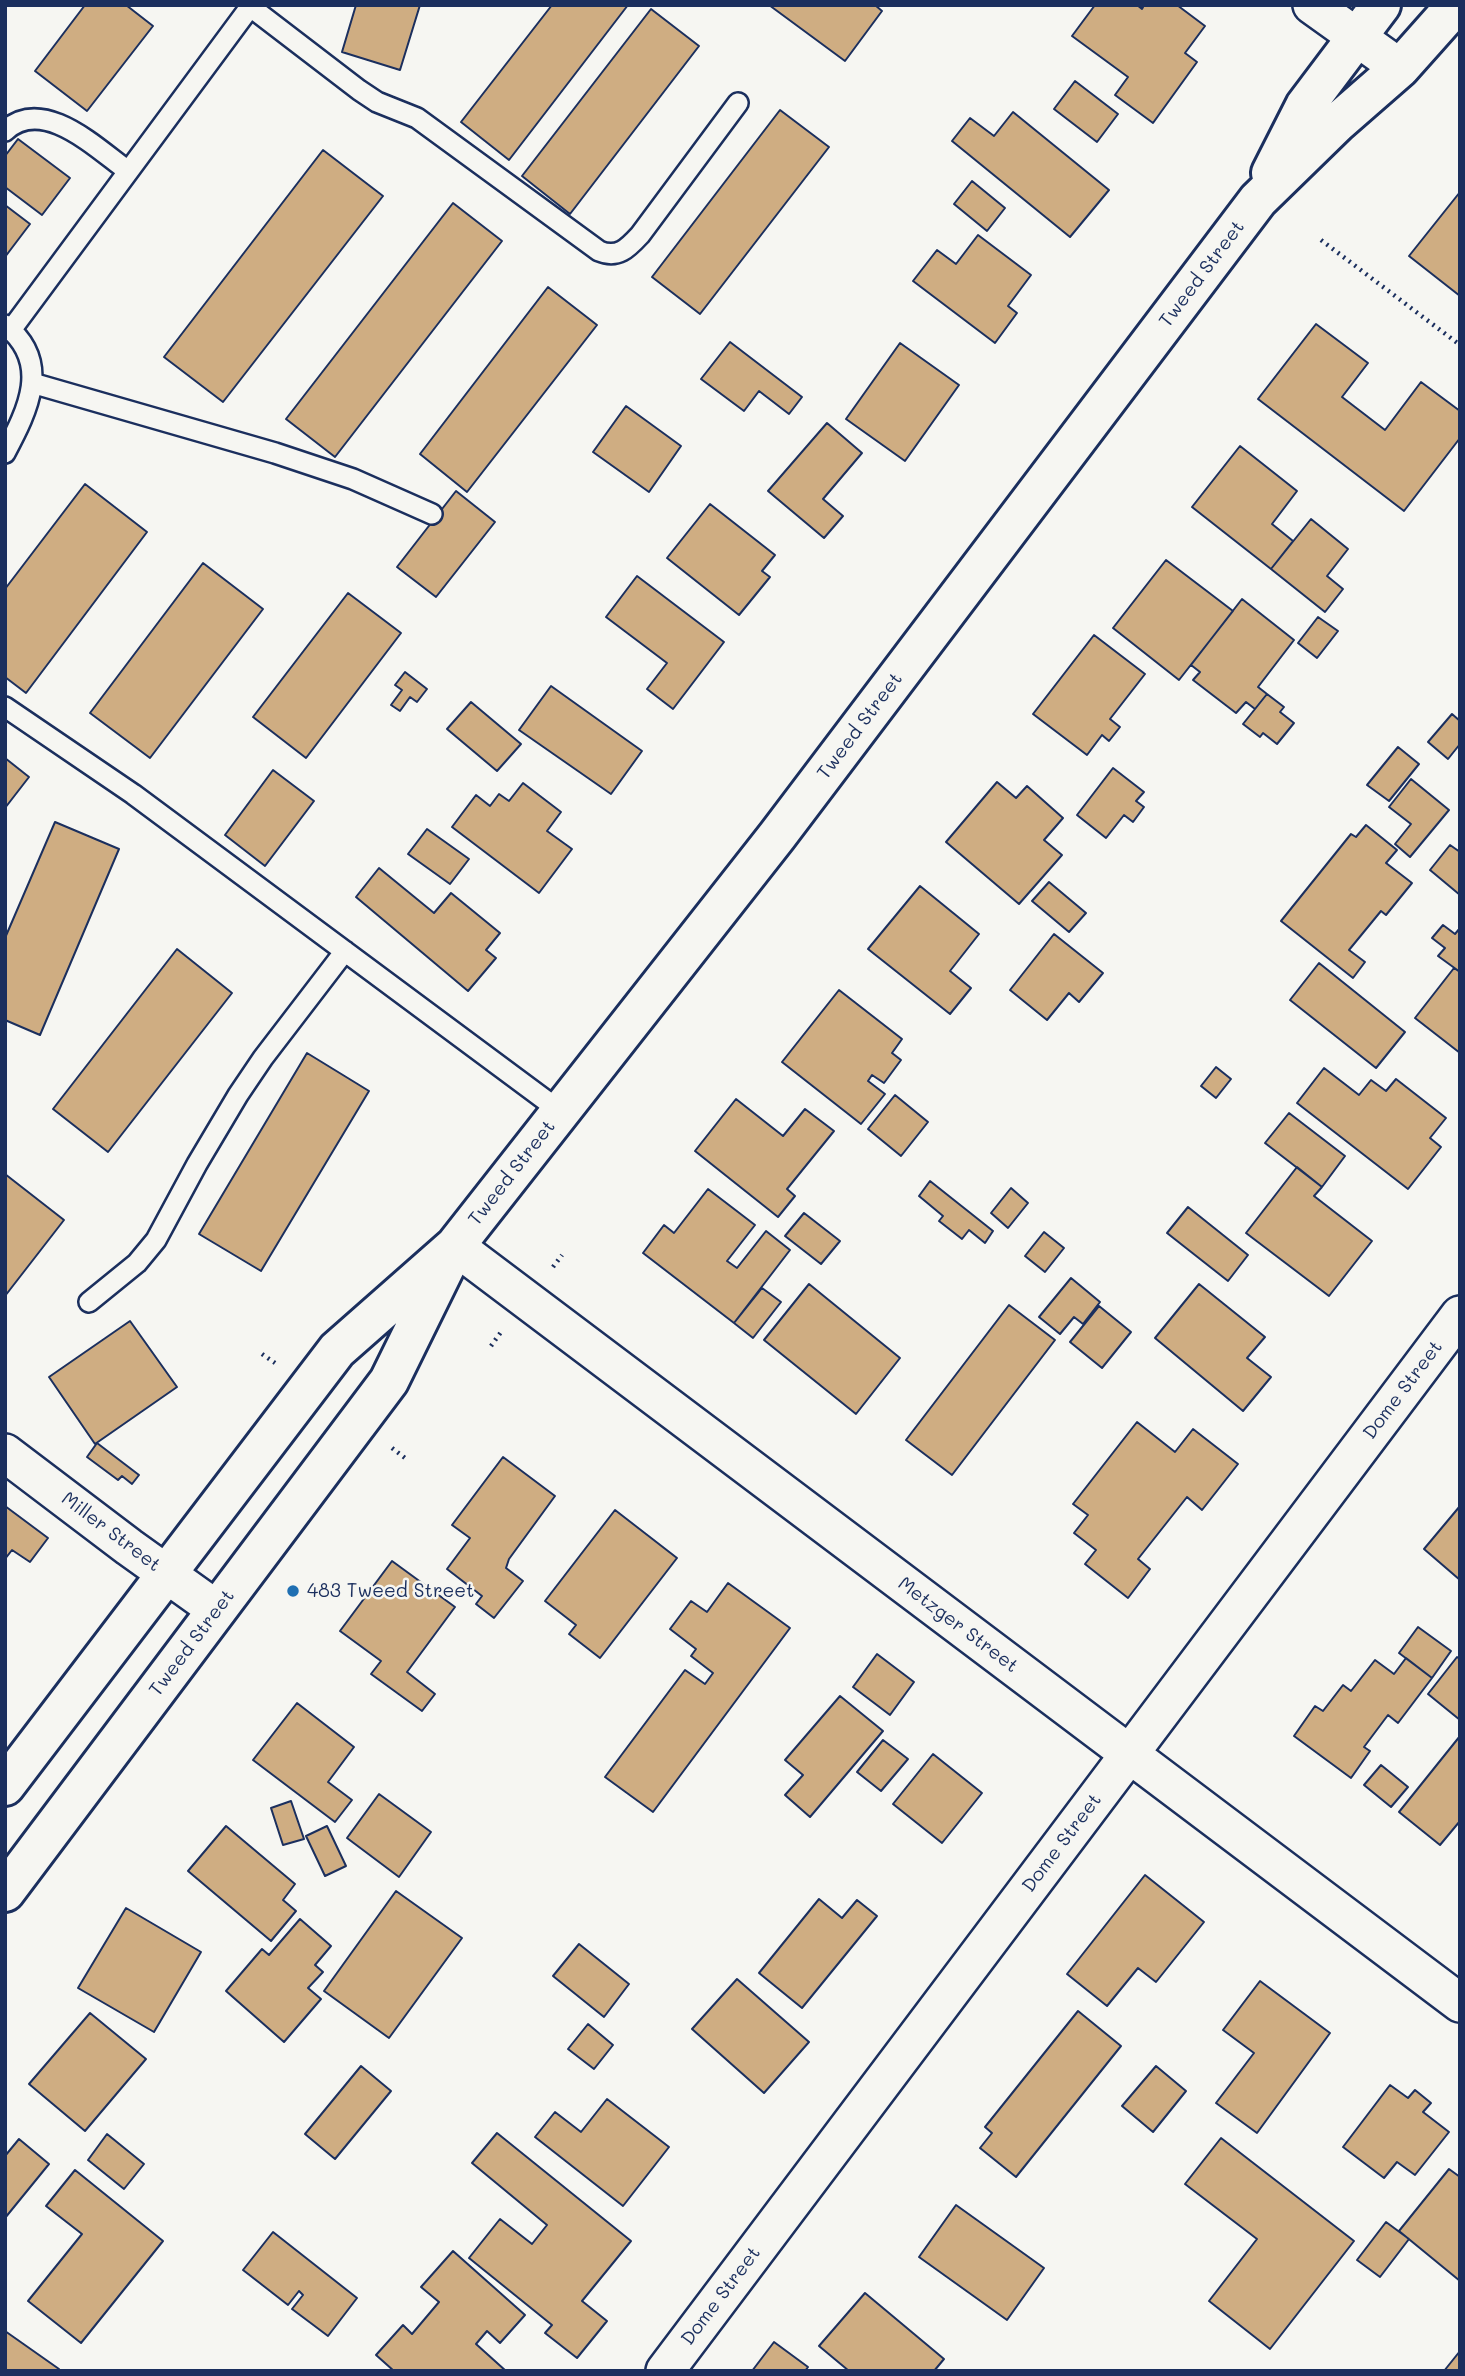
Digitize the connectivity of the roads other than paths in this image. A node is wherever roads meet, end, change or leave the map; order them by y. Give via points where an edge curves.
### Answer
1 (1312, 5) edge
2 (1381, 5) edge
3 (1456, 5) edge
4 (249, 6) edge
5 (1357, 37) junction
6 (1400, 68) junction
7 (738, 103) dead end
8 (5, 131) edge
9 (128, 172) junction
10 (1258, 200) junction
11 (8, 328) edge
12 (32, 383) junction
13 (5, 453) edge
14 (432, 514) dead end
15 (5, 707) edge
16 (345, 951) junction
17 (560, 1111) junction
18 (455, 1246) junction
19 (89, 1302) dead end
20 (1460, 1315) edge
21 (5, 1452) edge
22 (166, 1573) junction
23 (217, 1610) junction
24 (1129, 1753) junction
25 (5, 1786) edge
26 (5, 1892) edge
27 (1460, 2003) edge
28 (665, 2371) edge

1 - 5 street
2 - 5 main road, Tweed Street
3 - 6 main road, Tweed Street
4 - 7 lane via 359,90 417,118 608,255 619,254 640,235
4 - 9 lane
5 - 6 street
5 - 10 main road, Tweed Street via 1305,106
6 - 10 main road, Tweed Street
8 - 9 lane via 26,119 47,119
9 - 11 lane
10 - 17 main road, Tweed Street via 778,836
11 - 12 lane via 29,355
12 - 13 lane via 27,408
12 - 14 lane via 275,453 353,479
15 - 16 lane via 133,794
16 - 17 lane
16 - 19 lane via 239,1095 156,1240 137,1263
17 - 18 main road, Tweed Street
18 - 22 main road, Tweed Street via 337,1350
18 - 23 main road, Tweed Street via 389,1381
18 - 24 street, Metzger Street
20 - 24 street, Dome Street
21 - 22 street, Miller Street
22 - 23 street, Miller Street
22 - 25 main road, Tweed Street
23 - 26 main road, Tweed Street
24 - 27 street, Metzger Street
24 - 28 street, Dome Street

